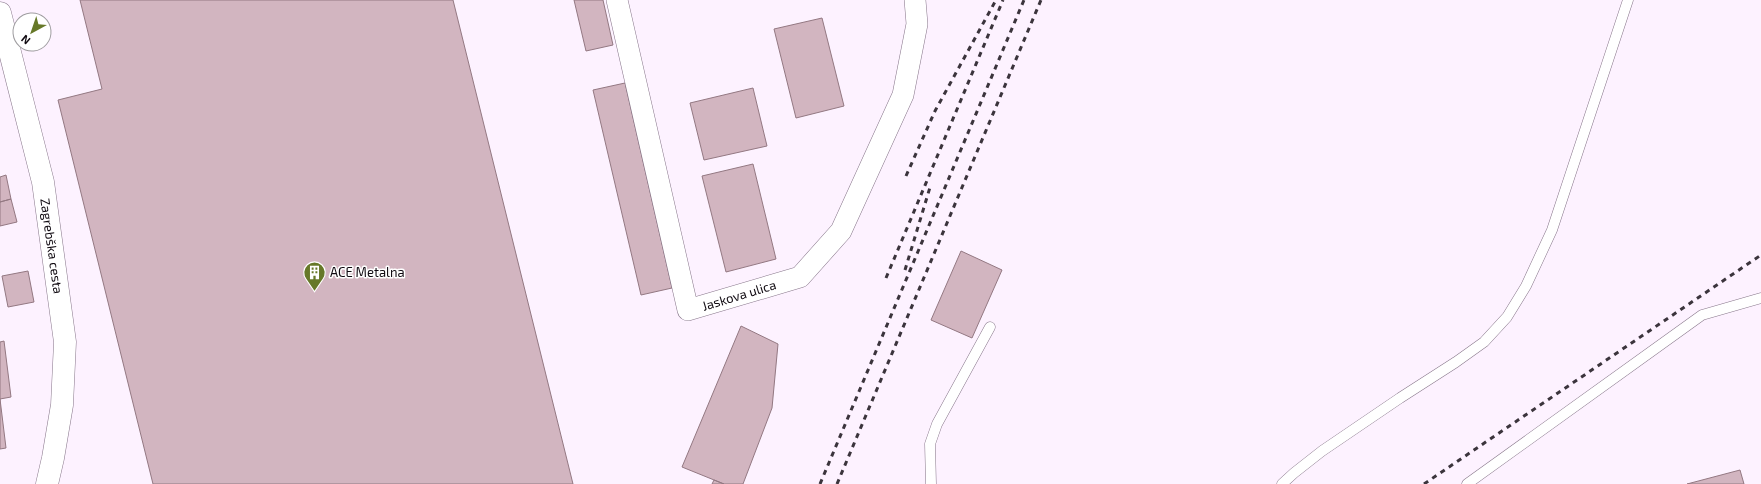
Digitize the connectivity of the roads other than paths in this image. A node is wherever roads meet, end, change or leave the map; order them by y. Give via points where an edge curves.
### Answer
1 (617, 0) edge
2 (915, 0) edge
3 (1628, 0) edge
4 (0, 12) edge
5 (1761, 298) edge
6 (990, 327) dead end
7 (47, 484) edge
8 (931, 484) edge
9 (1282, 484) edge
10 (1467, 484) edge

1 - 2 street, Jaskova ulica via 688,310 800,277 841,231 903,95 917,24
3 - 9 lane via 1552,230 1526,286 1507,317 1484,342 1322,451
4 - 7 street, Zagrebška cesta via 43,182 65,342 62,405
5 - 10 lane via 1702,315
6 - 8 lane via 938,424 930,444

